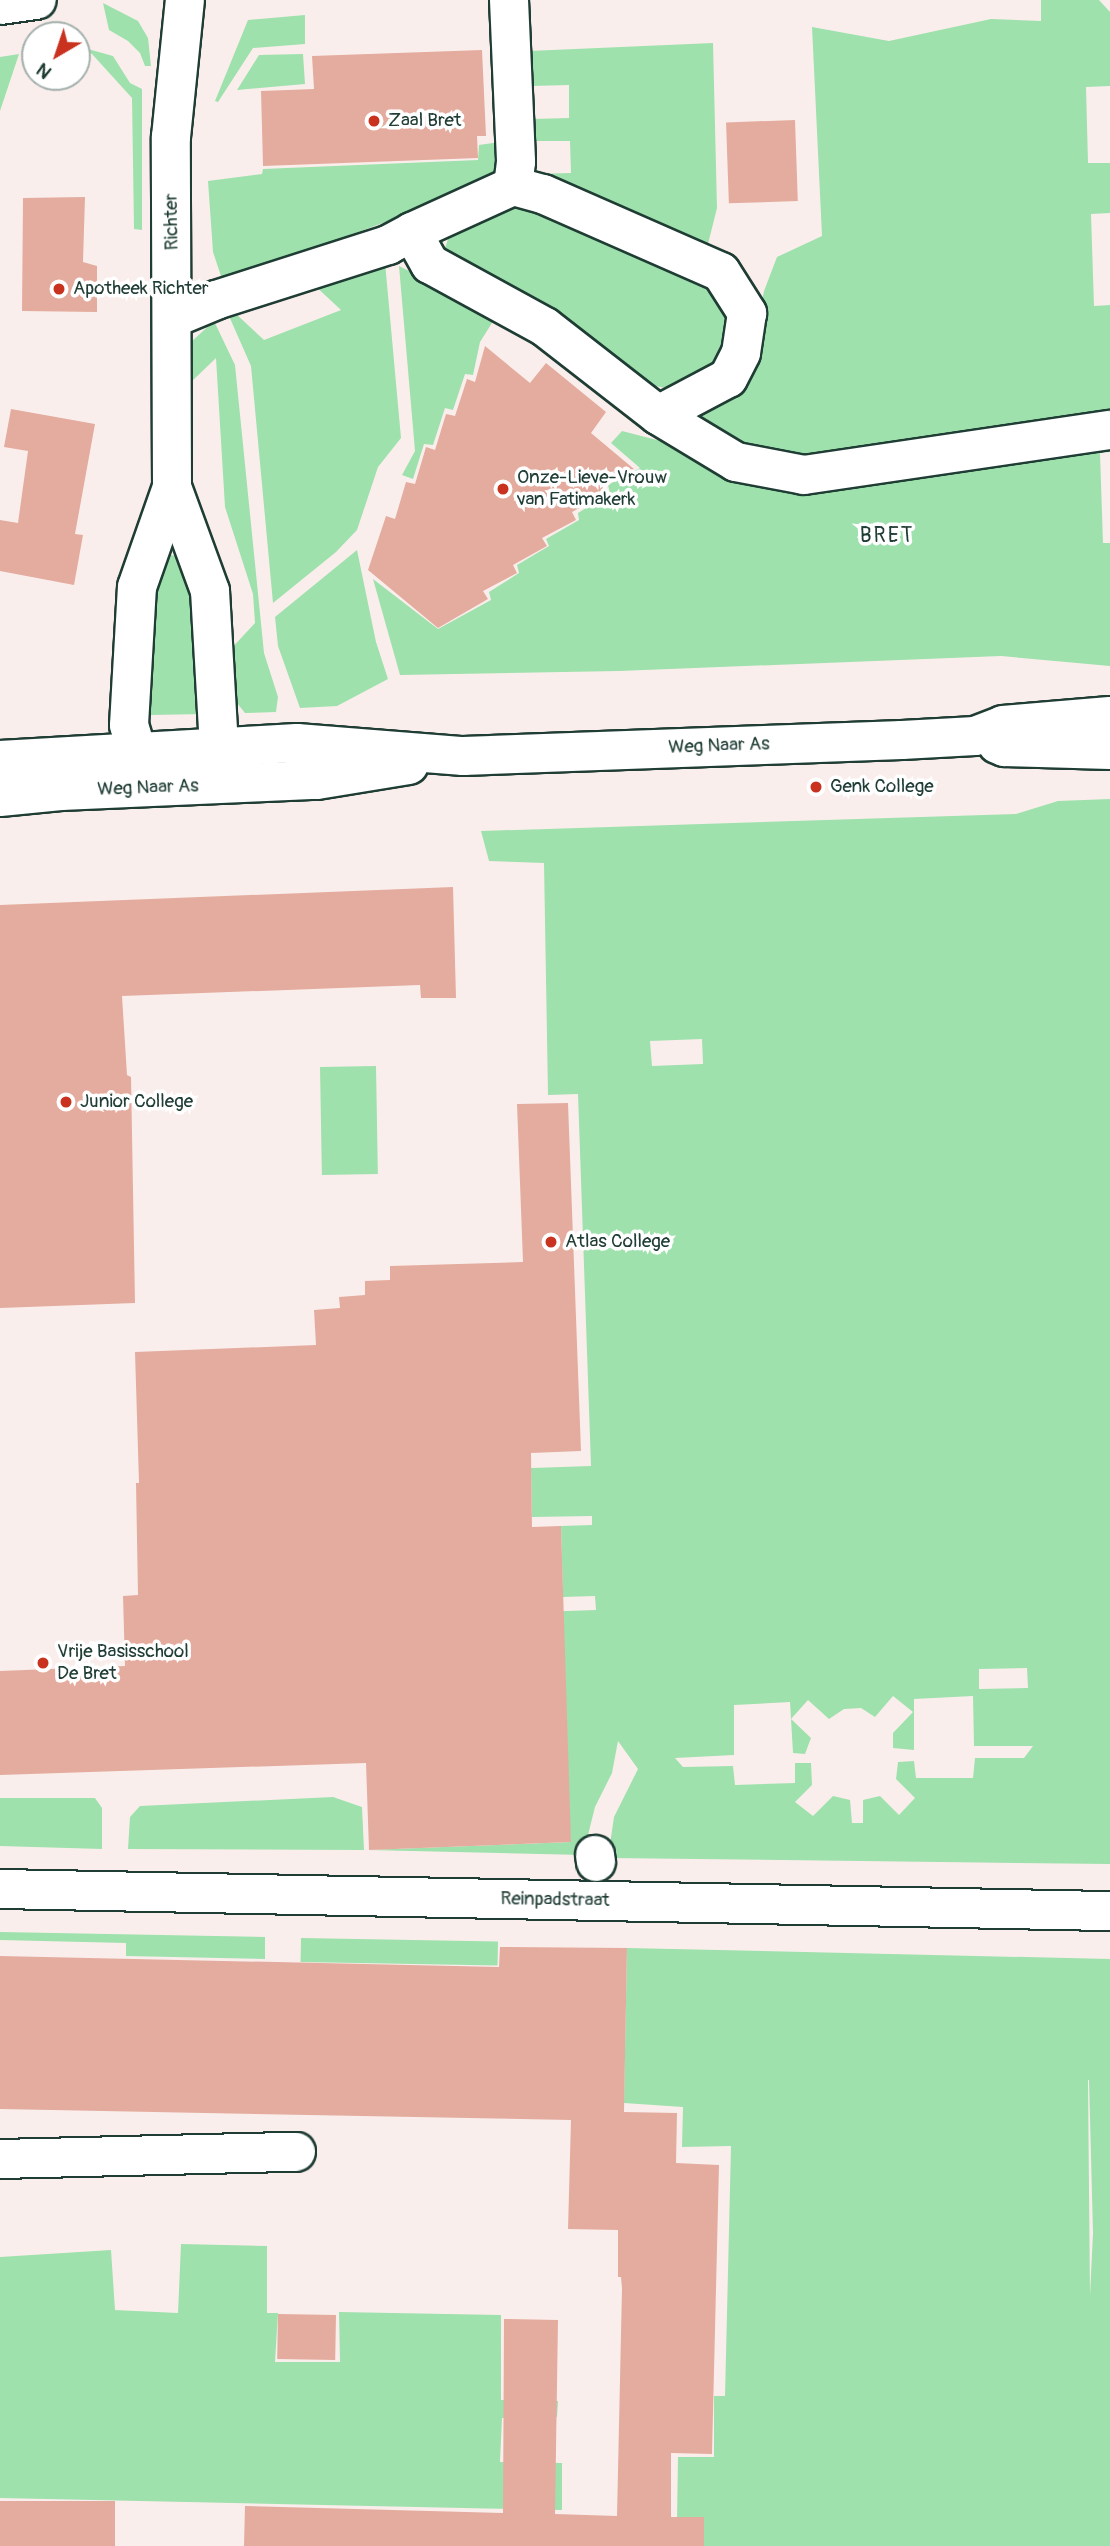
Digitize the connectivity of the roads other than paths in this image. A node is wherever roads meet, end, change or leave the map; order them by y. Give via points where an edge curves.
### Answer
1 (37, 0) edge
2 (185, 0) edge
3 (509, 0) edge
4 (0, 5) edge
5 (513, 186) junction
6 (412, 232) junction
7 (173, 318) junction
8 (658, 415) junction
9 (1110, 430) edge
10 (172, 486) junction
11 (1110, 716) edge
12 (975, 736) junction
13 (218, 747) junction
14 (1110, 750) edge
15 (136, 752) junction
16 (463, 756) junction
17 (0, 760) edge
18 (222, 786) junction
19 (148, 788) junction
20 (0, 797) edge
21 (0, 1889) edge
22 (1110, 1911) edge
23 (296, 2152) dead end
24 (0, 2159) edge

1 - 4 street
2 - 7 street, Richter via 171,137
3 - 5 street via 516,162
5 - 6 street
5 - 8 street via 543,194 721,272 747,313 741,353 728,378
6 - 7 street via 388,245
6 - 8 street via 430,264 545,327
7 - 10 street, Richter
8 - 9 street via 736,462 804,475
10 - 13 street, Richter via 210,592
10 - 15 street, Richter via 137,587 129,725
11 - 12 street, Weg Naar As via 1003,725
12 - 14 street, Weg Naar As via 1004,747
12 - 16 street, Weg Naar As
13 - 15 street, Weg Naar As
13 - 16 street, Weg Naar As via 316,743
13 - 18 street, Richter
15 - 17 street, Weg Naar As
15 - 19 street, Richter
16 - 18 street, Weg Naar As via 317,780
18 - 19 street, Weg Naar As
19 - 20 street, Weg Naar As
21 - 22 street, Reinpadstraat
23 - 24 street

